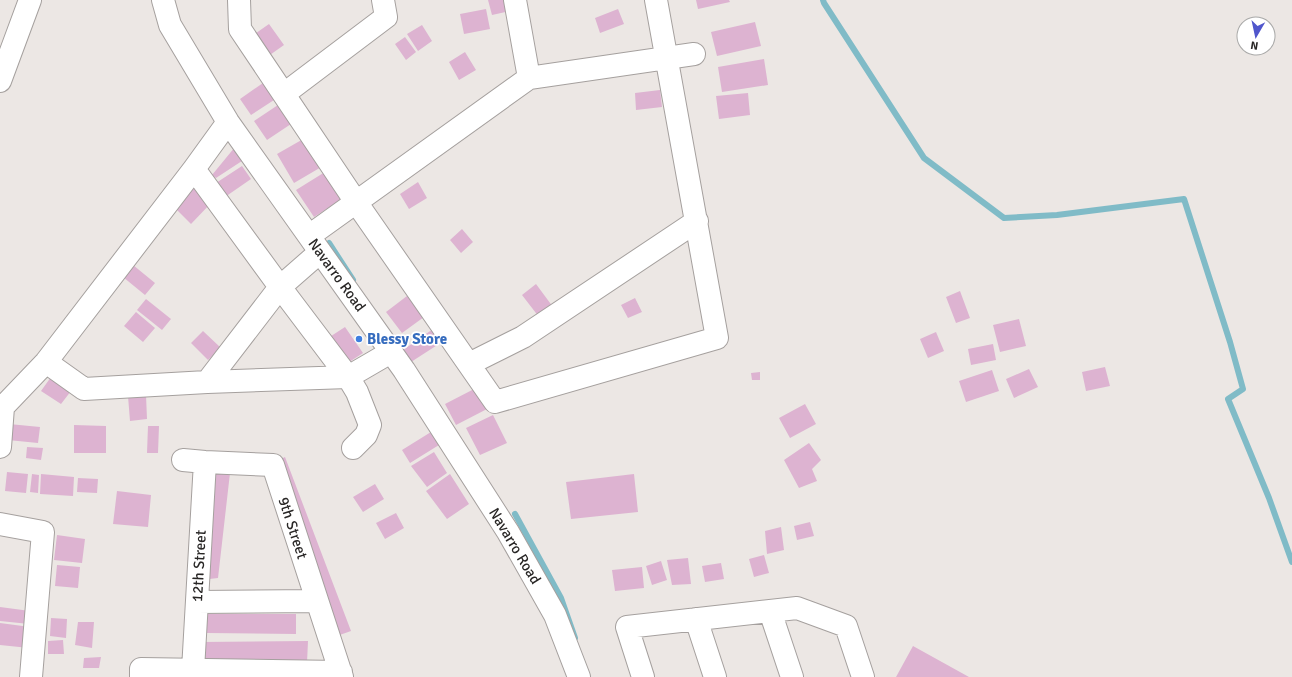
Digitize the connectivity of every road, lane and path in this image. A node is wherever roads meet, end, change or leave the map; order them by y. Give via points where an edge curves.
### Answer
1 (30, 0) edge
2 (163, 0) edge
3 (239, 0) edge
4 (383, 0) edge
5 (515, 0) edge
6 (656, 0) edge
7 (694, 54) dead end
8 (666, 58) junction
9 (529, 78) junction
10 (0, 81) edge
11 (284, 94) junction
12 (228, 122) junction
13 (194, 169) junction
14 (356, 202) junction
15 (697, 221) junction
16 (314, 244) junction
17 (280, 287) junction
18 (391, 352) junction
19 (46, 362) junction
20 (469, 364) junction
21 (348, 377) junction
22 (207, 382) junction
23 (0, 447) edge
24 (353, 448) dead end
25 (183, 460) dead end
26 (204, 462) junction
27 (0, 524) edge
28 (317, 601) junction
29 (197, 602) junction
30 (770, 611) junction
31 (696, 619) junction
32 (193, 670) junction
33 (341, 674) edge
34 (31, 677) edge
35 (141, 677) edge
36 (579, 677) edge
37 (643, 677) edge
38 (715, 677) edge
39 (792, 677) edge
40 (863, 677) edge

1 - 10 street
2 - 12 street, Navarro Road via 170,25
3 - 11 street via 240,29
4 - 11 street via 386,17
5 - 9 street
6 - 8 street
7 - 8 street
8 - 9 street
8 - 15 street
9 - 14 street
11 - 14 street
12 - 13 street
12 - 16 street, Navarro Road
13 - 17 street
13 - 19 street
14 - 16 street
14 - 20 street
15 - 20 street via 523,337
15 - 20 street via 717,338 496,402
16 - 17 street
16 - 18 street, Navarro Road
17 - 21 street
17 - 22 street
18 - 21 street
18 - 36 street, Navarro Road via 508,532 555,615
19 - 22 street via 84,389
19 - 23 street via 3,408
21 - 22 street
21 - 24 street via 370,425 366,435
25 - 26 street, 9th Street
26 - 28 street, 9th Street via 273,465
26 - 29 street, 12th Street
27 - 34 street via 43,532
28 - 29 street
28 - 33 street, 9th Street
29 - 32 street, 12th Street
30 - 31 street
30 - 39 street
30 - 40 street via 797,608 846,626
31 - 37 street via 627,627
31 - 38 street
32 - 33 street
32 - 35 street via 141,669

